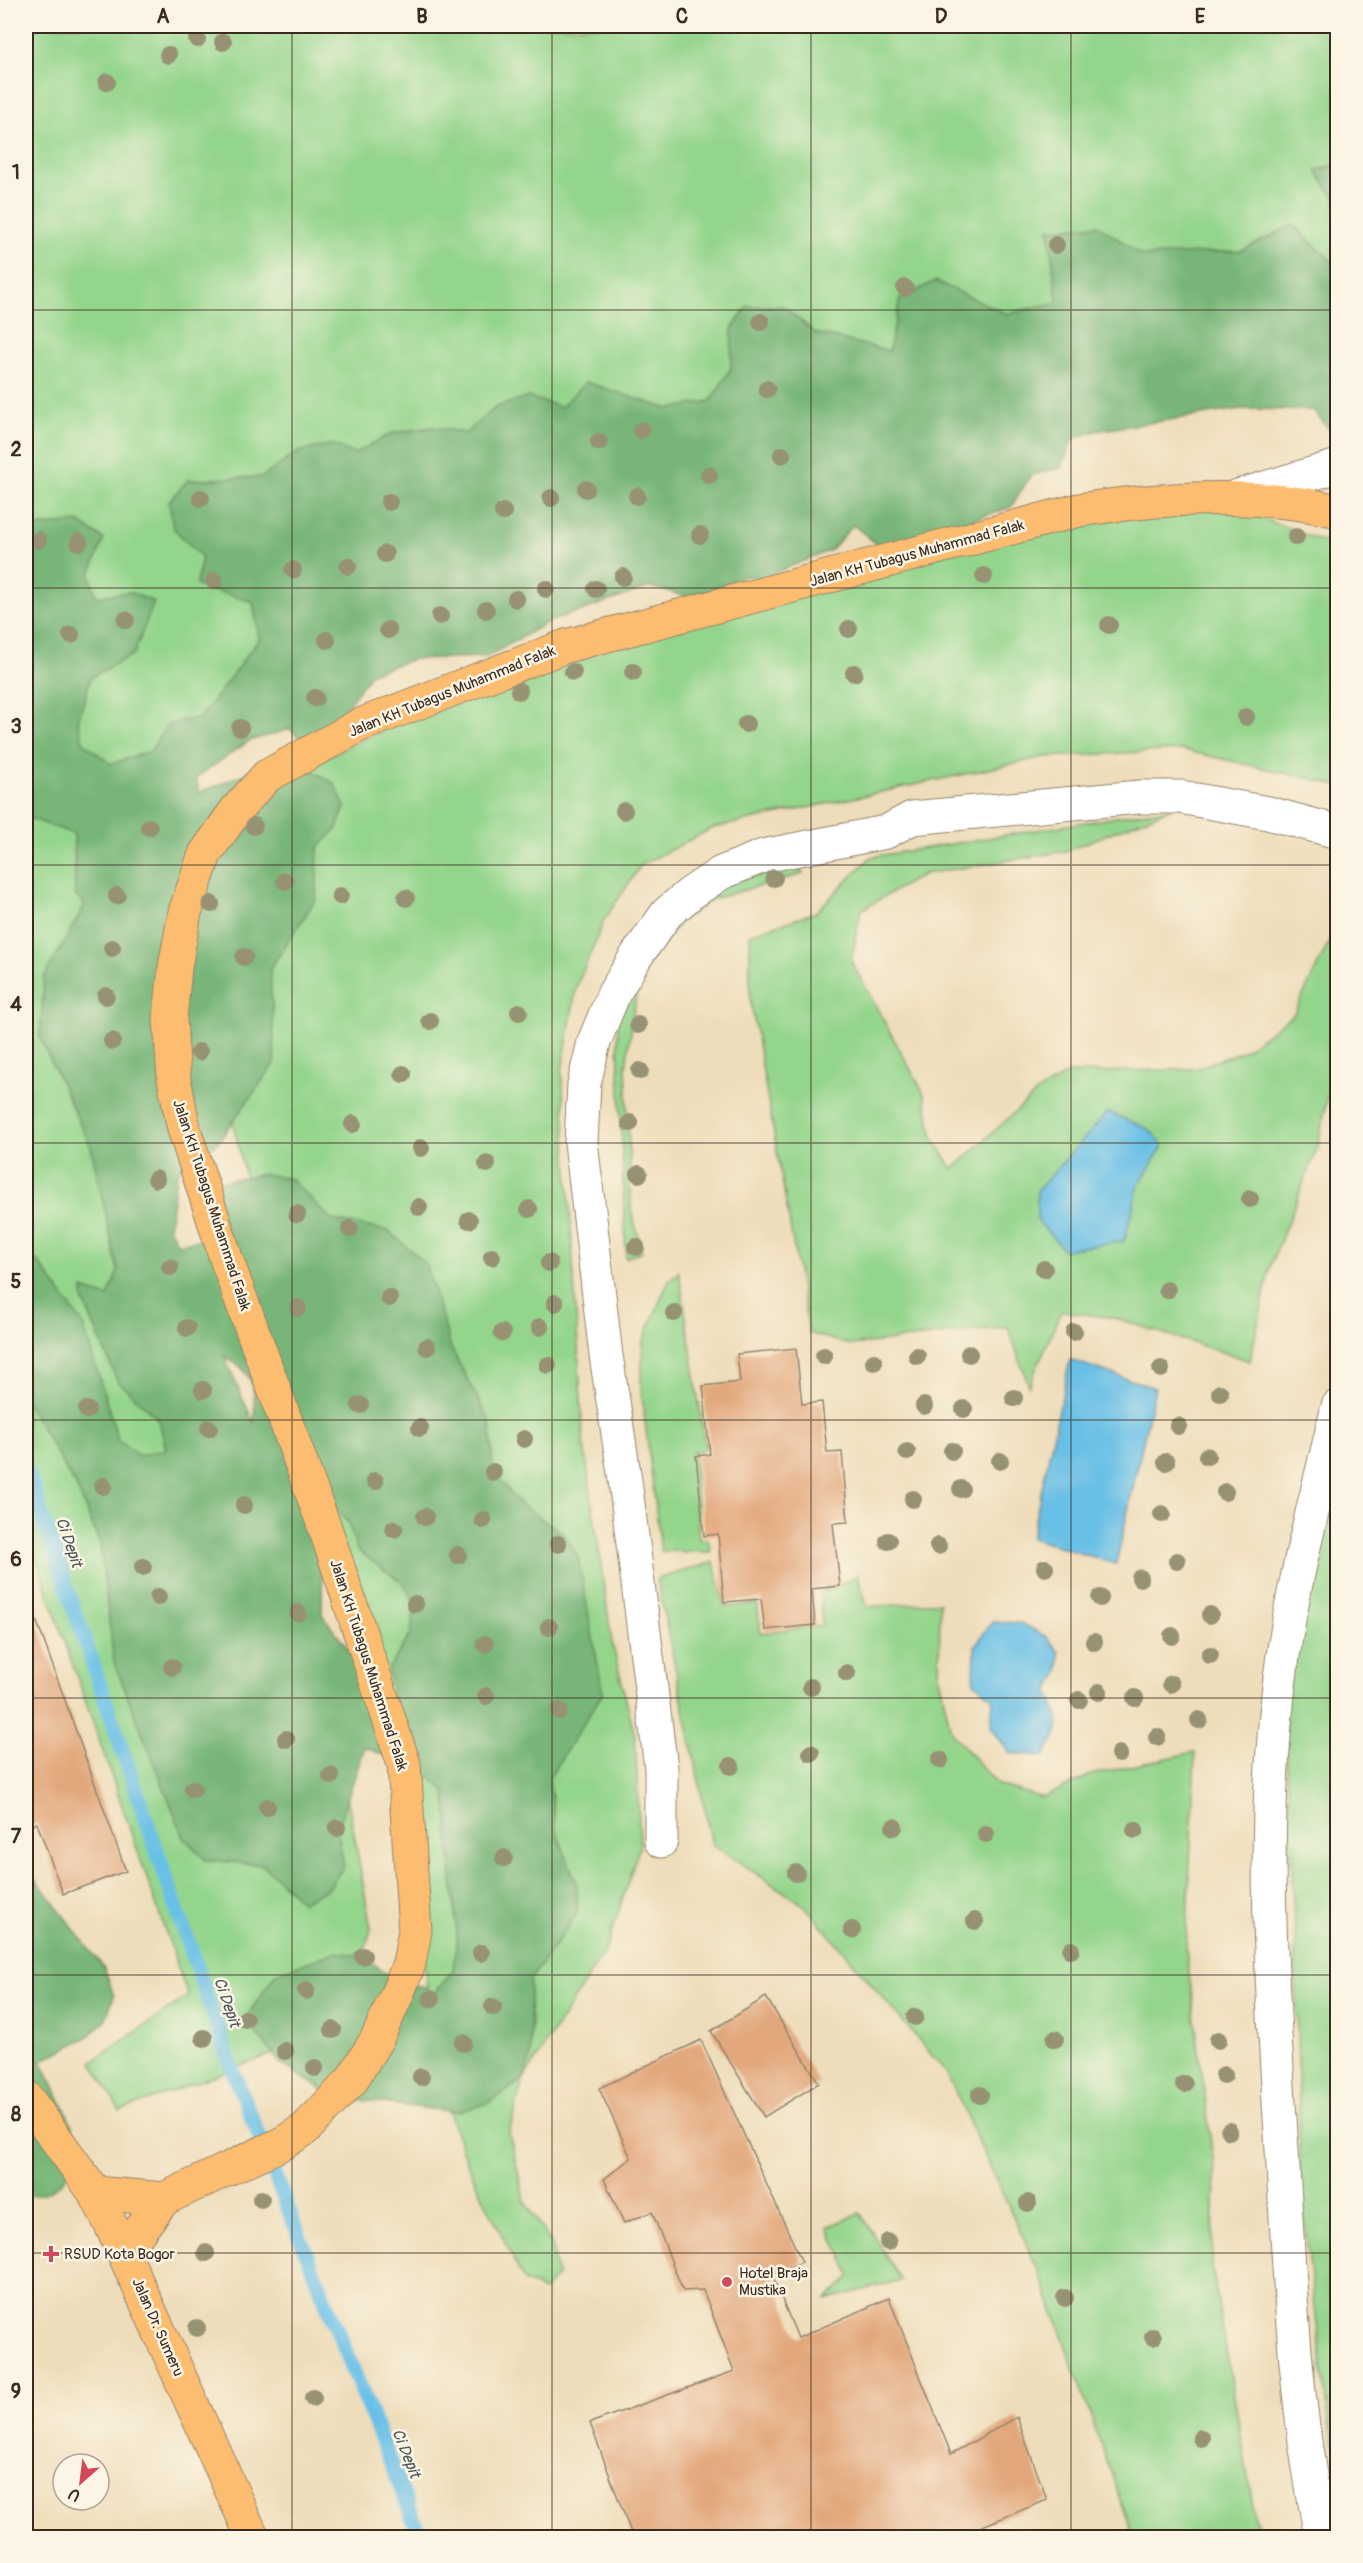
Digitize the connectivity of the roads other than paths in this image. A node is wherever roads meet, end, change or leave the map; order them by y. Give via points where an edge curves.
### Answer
1 (1338, 466) edge
2 (1228, 500) junction
3 (1338, 511) edge
4 (1338, 832) edge
5 (1338, 1406) edge
6 (662, 1841) dead end
7 (26, 2097) edge
8 (95, 2193) junction
9 (164, 2199) junction
10 (124, 2251) junction
11 (253, 2538) edge
12 (1322, 2538) edge

1 - 2 lane
2 - 3 main road, Jalan KH Tubagus Muhammad Falak via 1286,501
2 - 9 main road, Jalan KH Tubagus Muhammad Falak via 1138,501 1079,510 566,646 360,725 267,776 205,854 185,912 175,967 170,1019 174,1079 184,1129 228,1261 326,1531 404,1764 415,1931 409,1964 378,2037 351,2081 327,2107 305,2129 283,2143
4 - 6 lane via 1268,813 1180,797 1139,797 912,818 886,832 764,855 721,873 667,913 637,955 614,993 594,1042 584,1084 581,1142 661,1768
5 - 12 lane via 1299,1571 1282,1664 1271,1778 1268,1906 1292,2303 1304,2427
7 - 8 main road, Jalan Dr. Sumeru
8 - 9 main road, Jalan KH Tubagus Muhammad Falak
8 - 10 main road, Jalan Dr. Sumeru
9 - 10 main road, Jalan KH Tubagus Muhammad Falak
10 - 11 main road, Jalan Dr. Sumeru

